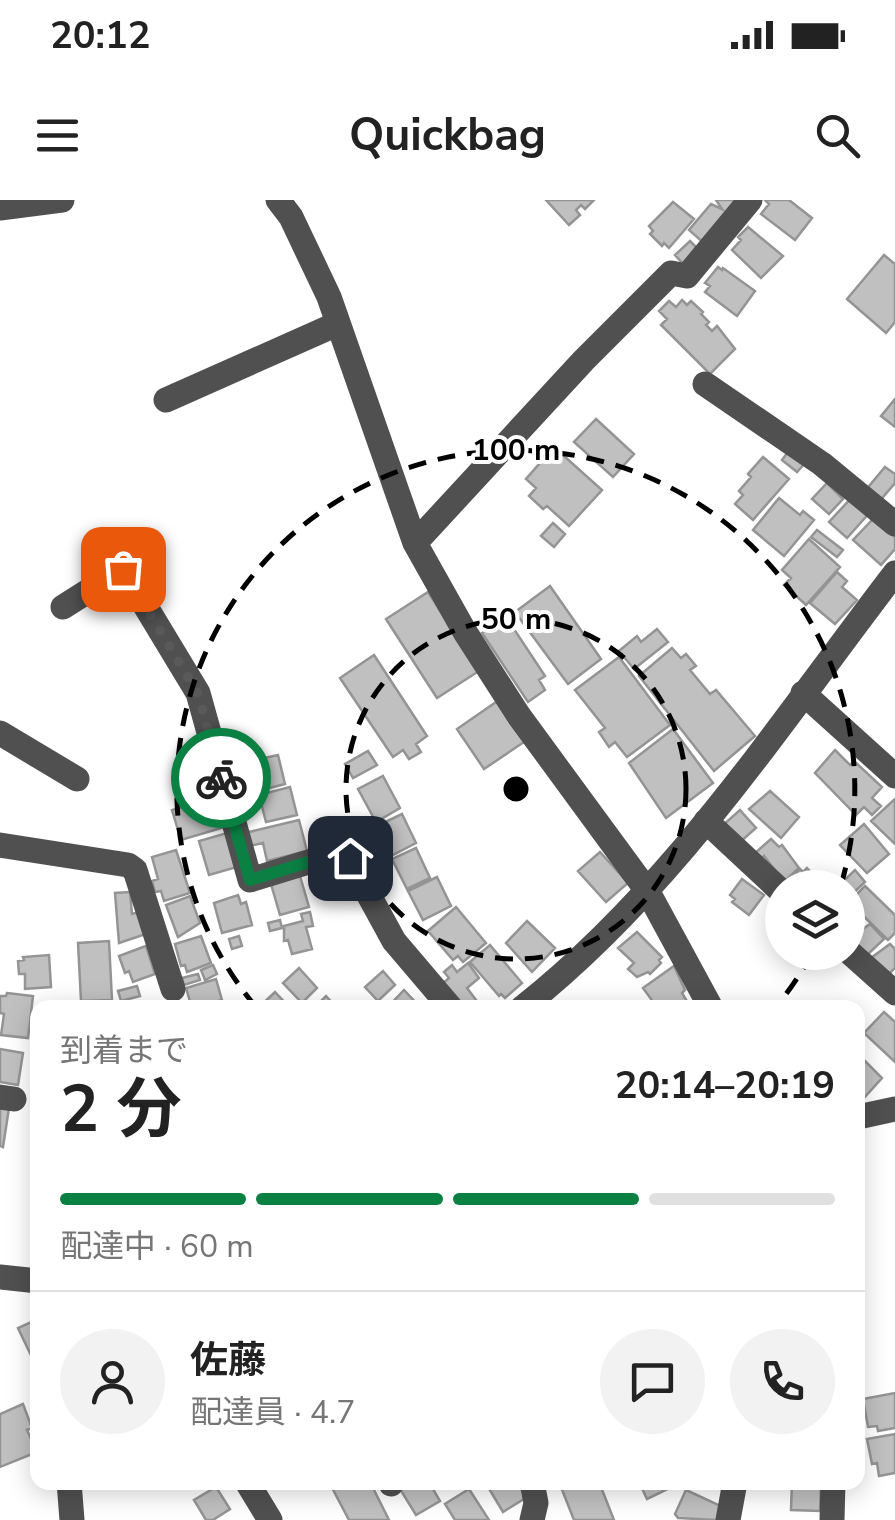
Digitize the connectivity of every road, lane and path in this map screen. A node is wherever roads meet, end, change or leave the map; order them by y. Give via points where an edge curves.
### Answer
1 (62, 200) edge
2 (278, 200) edge
3 (750, 200) edge
4 (0, 208) edge
5 (337, 324) junction
6 (705, 384) dead end
7 (166, 400) dead end
8 (895, 524) edge
9 (415, 543) junction
10 (895, 573) edge
11 (63, 607) dead end
12 (803, 693) junction
13 (0, 733) edge
14 (895, 776) edge
15 (77, 779) dead end
16 (706, 821) junction
17 (0, 845) edge
18 (765, 876) edge
19 (648, 892) junction
20 (865, 966) edge
21 (173, 988) dead end
22 (895, 993) edge
23 (444, 1000) edge
24 (532, 1000) edge
25 (707, 1000) edge
26 (895, 1109) edge
27 (865, 1115) edge
28 (0, 1277) edge
29 (30, 1280) edge
30 (70, 1490) edge
31 (252, 1490) edge
32 (534, 1490) edge
33 (733, 1490) edge
34 (832, 1490) edge
35 (72, 1520) edge
36 (270, 1520) edge
37 (532, 1520) edge
38 (728, 1520) edge
39 (832, 1520) edge

1 - 4 street
2 - 5 street
3 - 9 street via 687,276 671,273
5 - 7 street
5 - 9 street
6 - 8 street
9 - 19 street via 519,716
10 - 12 street
11 - 23 street via 123,569 198,694 250,880 347,855 394,941
12 - 14 street
12 - 16 street
13 - 15 street
16 - 18 street
16 - 19 street
17 - 21 street via 135,870
19 - 24 street
19 - 25 street
20 - 22 street
26 - 27 street
28 - 29 street
30 - 35 street
31 - 36 street
32 - 37 street
33 - 38 street
34 - 39 street

